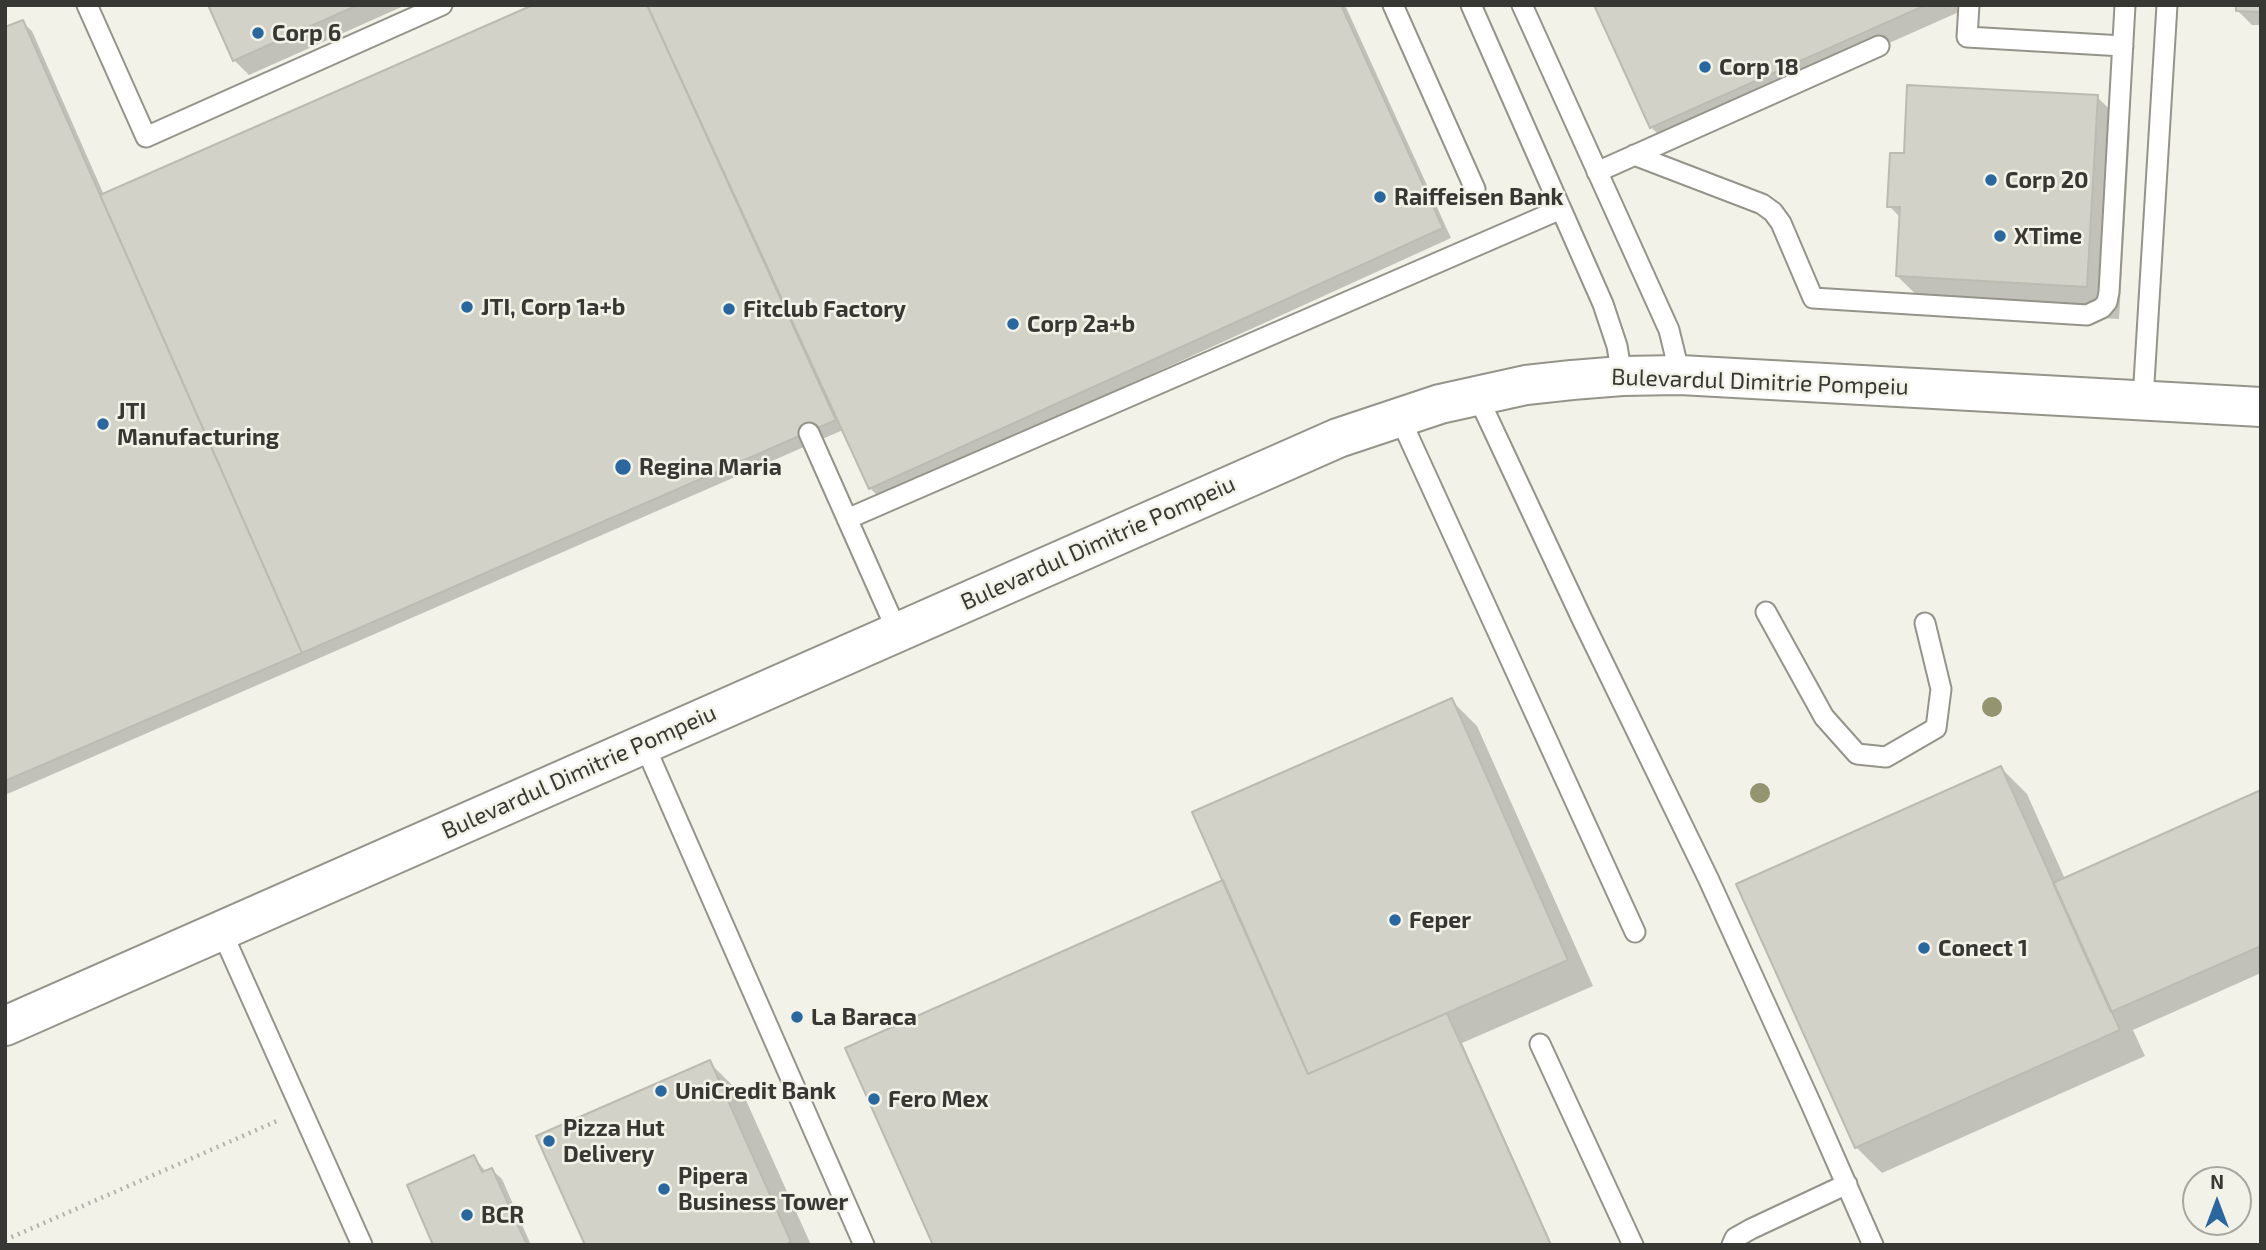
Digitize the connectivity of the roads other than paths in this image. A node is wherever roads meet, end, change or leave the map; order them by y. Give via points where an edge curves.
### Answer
1 (87, 5) edge
2 (442, 5) edge
3 (1393, 5) edge
4 (1471, 5) edge
5 (1522, 5) edge
6 (1969, 5) edge
7 (2125, 5) edge
8 (2167, 5) edge
9 (1879, 46) dead end
10 (2123, 46) junction
11 (1634, 155) junction
12 (1597, 172) junction
13 (1475, 189) dead end
14 (1561, 209) junction
15 (1680, 375) junction
16 (1622, 376) junction
17 (1477, 395) junction
18 (2143, 399) junction
19 (2261, 407) edge
20 (1399, 416) junction
21 (809, 433) dead end
22 (847, 519) junction
23 (1766, 612) dead end
24 (1925, 623) dead end
25 (897, 631) junction
26 (644, 744) junction
27 (221, 930) junction
28 (1635, 932) dead end
29 (5, 1026) edge
30 (1540, 1044) dead end
31 (1847, 1184) junction
32 (362, 1245) edge
33 (864, 1245) edge
34 (1633, 1245) edge
35 (1732, 1245) edge
36 (1873, 1245) edge

1 - 2 lane via 146,138
3 - 13 lane
4 - 14 lane
5 - 12 lane
6 - 10 lane via 1967,37
7 - 10 lane
8 - 18 lane
9 - 11 lane
10 - 11 lane via 2109,292 2102,308 2087,315 1814,298 1773,212
11 - 12 lane
12 - 15 lane via 1669,330
14 - 16 lane via 1610,323
14 - 22 lane
15 - 16 street, Bulevardul Dimitrie Pompeiu
15 - 18 street, Bulevardul Dimitrie Pompeiu
16 - 17 street, Bulevardul Dimitrie Pompeiu via 1526,385
17 - 20 street, Bulevardul Dimitrie Pompeiu
17 - 31 lane via 1708,878
18 - 19 street, Bulevardul Dimitrie Pompeiu
20 - 25 street, Bulevardul Dimitrie Pompeiu via 1338,438
20 - 28 lane
21 - 22 lane
22 - 25 lane
23 - 24 lane via 1824,718 1857,754 1886,757 1936,728 1941,689
25 - 26 street, Bulevardul Dimitrie Pompeiu
26 - 27 street, Bulevardul Dimitrie Pompeiu
26 - 33 lane
27 - 29 street, Bulevardul Dimitrie Pompeiu
27 - 32 lane
30 - 34 lane
31 - 35 lane via 1751,1229
31 - 36 lane

